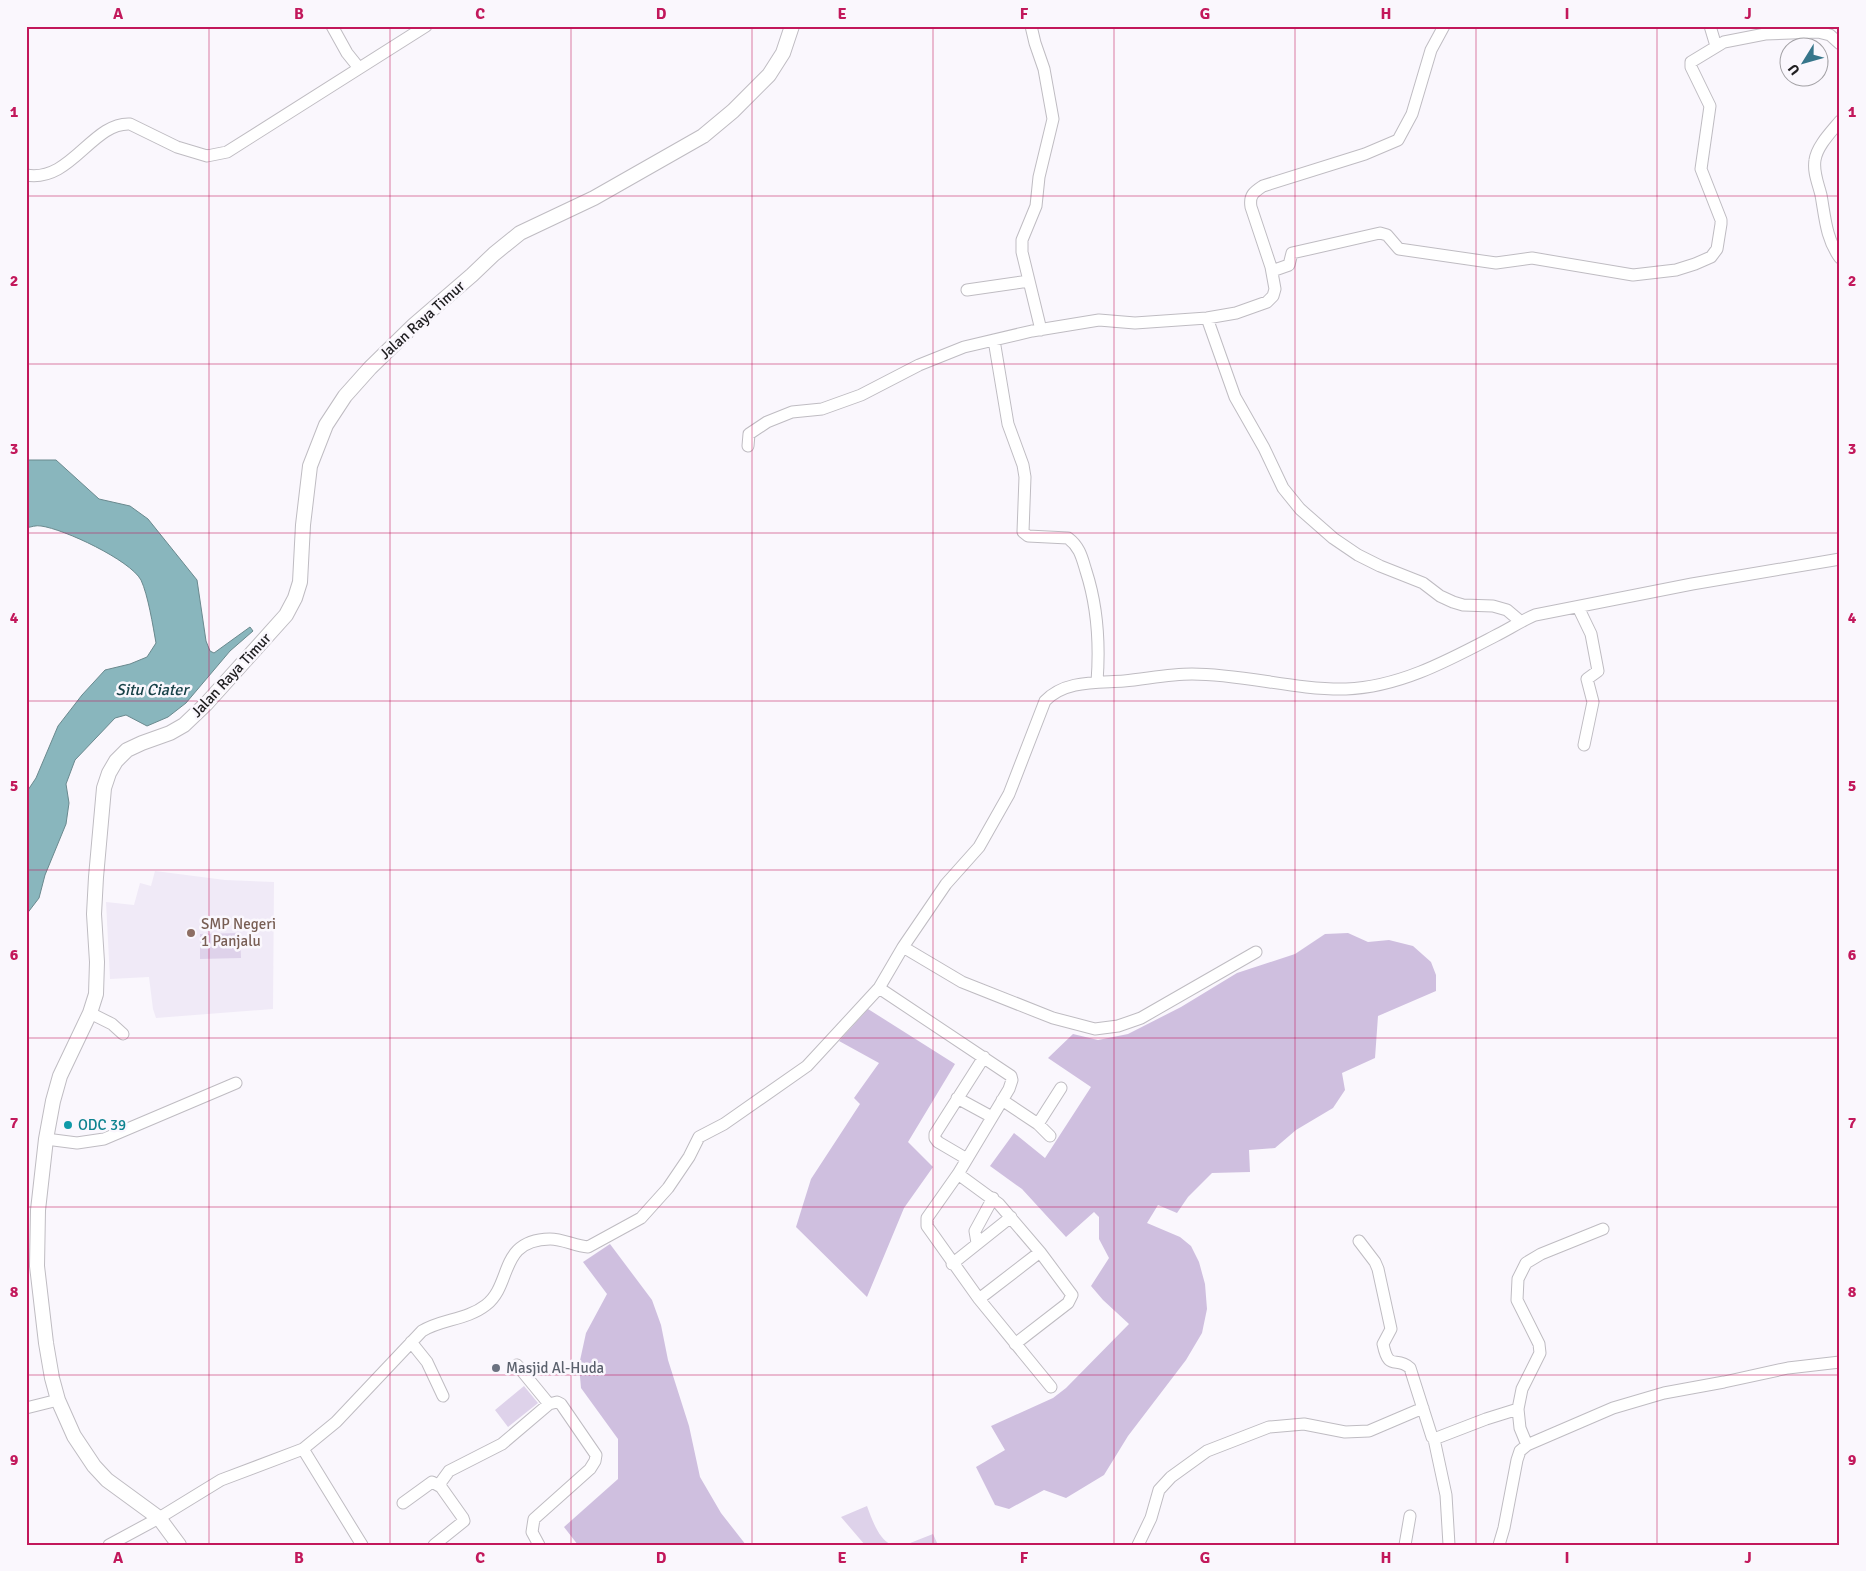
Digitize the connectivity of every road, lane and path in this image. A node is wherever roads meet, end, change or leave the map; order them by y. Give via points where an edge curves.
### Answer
1 (332, 26) edge
2 (792, 26) edge
3 (1031, 26) edge
4 (1444, 26) edge
5 (1710, 26) edge
6 (423, 27) edge
7 (1840, 44) edge
8 (1716, 46) junction
9 (359, 68) junction
10 (1840, 120) edge
11 (26, 175) edge
12 (1840, 258) edge
13 (1272, 270) junction
14 (1028, 280) junction
15 (967, 290) dead end
16 (1207, 318) junction
17 (1041, 330) junction
18 (994, 340) junction
19 (748, 446) dead end
20 (1840, 559) edge
21 (1578, 607) junction
22 (1520, 621) junction
23 (1097, 682) junction
24 (1584, 745) dead end
25 (903, 947) junction
26 (1256, 952) dead end
27 (879, 988) junction
28 (90, 1014) junction
29 (123, 1034) dead end
30 (984, 1057) junction
31 (236, 1083) dead end
32 (1061, 1088) dead end
33 (958, 1098) junction
34 (1002, 1100) junction
35 (992, 1117) junction
36 (1038, 1124) junction
37 (1050, 1136) dead end
38 (46, 1139) junction
39 (967, 1159) junction
40 (958, 1174) junction
41 (993, 1198) junction
42 (1011, 1217) junction
43 (1603, 1229) dead end
44 (1358, 1241) dead end
45 (978, 1244) junction
46 (1040, 1252) junction
47 (952, 1264) junction
48 (979, 1299) junction
49 (411, 1342) junction
50 (1015, 1344) junction
51 (1840, 1362) edge
52 (517, 1365) dead end
53 (1050, 1387) dead end
54 (442, 1396) dead end
55 (58, 1400) junction
56 (549, 1404) junction
57 (26, 1408) edge
58 (1423, 1408) junction
59 (1518, 1409) junction
60 (1434, 1439) junction
61 (1526, 1445) junction
62 (303, 1449) junction
63 (441, 1487) junction
64 (403, 1503) dead end
65 (1410, 1516) dead end
66 (159, 1518) junction
67 (109, 1545) edge
68 (179, 1545) edge
69 (362, 1545) edge
70 (434, 1545) edge
71 (539, 1545) edge
72 (1138, 1545) edge
73 (1405, 1545) edge
74 (1449, 1545) edge
75 (1499, 1545) edge

1 - 9 street
2 - 28 main road, Jalan Raya Timur via 783,53 769,75 703,136 594,198 520,233 414,325 345,396 326,425 310,466 300,582 286,615 184,724 127,750 109,773 104,788 96,877 97,980
3 - 14 street via 1044,69 1053,119 1039,177 1036,206 1022,240
4 - 13 street via 1431,50 1412,114 1398,140 1365,154 1263,186 1251,195 1251,206
5 - 8 street
6 - 9 street
7 - 8 street via 1830,35 1818,32 1765,34
8 - 13 street via 1691,64 1710,103 1701,170 1721,220 1717,249 1706,260 1676,270 1625,275 1532,258 1496,263 1398,249 1380,233 1292,253 1289,265
9 - 11 street via 227,152 207,156 177,147 130,124 122,124 104,133 56,171
10 - 12 street via 1818,150 1814,168 1824,222
13 - 16 street via 1275,293 1268,302 1236,313
14 - 15 street
14 - 17 street
16 - 17 street via 1135,323 1099,320
16 - 22 street via 1235,397 1283,488 1300,509 1358,555 1423,583 1453,602 1508,610
17 - 18 street
18 - 19 street via 955,350 831,406 792,412 767,422 748,435
18 - 23 street via 1008,424 1024,465 1023,532 1028,536 1068,538 1078,547 1098,622
20 - 21 street
21 - 22 street
21 - 24 street via 1592,634 1598,671 1587,679 1593,702
22 - 23 street via 1437,667 1381,684 1315,687 1191,674
23 - 25 street via 1056,692 1046,701 1009,794 979,847 946,884
25 - 26 street via 962,982 1053,1018 1095,1029 1141,1018
25 - 27 street
27 - 30 street
27 - 49 street via 808,1066 724,1124 699,1137 668,1188 641,1218 588,1247 550,1239 528,1244 510,1259 499,1286 486,1305 427,1328
28 - 29 street via 112,1024
28 - 38 main road, Jalan Raya Timur via 60,1076
30 - 33 street
30 - 34 street via 1010,1076 1011,1084
31 - 38 street via 104,1139 77,1143
32 - 36 street
33 - 35 street
33 - 39 street via 935,1138
34 - 35 street
34 - 36 street
35 - 39 street
36 - 37 street
38 - 55 main road, Jalan Raya Timur via 36,1266 46,1343
39 - 40 street
40 - 41 street
40 - 47 street via 926,1222 928,1230
41 - 42 street
41 - 45 street via 976,1231
42 - 45 street
42 - 46 street
43 - 59 street via 1540,1254 1526,1263 1518,1279 1517,1300 1539,1344 1540,1354 1522,1389
44 - 58 street via 1378,1269 1391,1329 1383,1344 1386,1357 1410,1368
45 - 47 street
46 - 48 street
46 - 50 street via 1071,1292 1072,1298
47 - 48 street
48 - 50 street
49 - 54 street via 427,1362
49 - 62 street via 336,1422
50 - 53 street
51 - 61 street via 1788,1368 1664,1393 1613,1408
52 - 56 street
55 - 57 street
55 - 66 main road, Jalan Raya Timur via 74,1436 94,1466 107,1480
56 - 63 street via 502,1444 449,1471
56 - 71 street via 561,1404 596,1455 596,1461 534,1519 532,1532
58 - 60 street
58 - 72 street via 1369,1432 1345,1432 1304,1424 1270,1426 1207,1451 1171,1477 1159,1490 1151,1518
59 - 60 street
59 - 61 street
60 - 74 street via 1446,1495
61 - 75 street via 1517,1460
62 - 66 street via 221,1480
62 - 69 street
63 - 64 street via 432,1482
63 - 70 street via 464,1521
65 - 73 street
66 - 67 street
66 - 68 main road, Jalan Raya Timur

